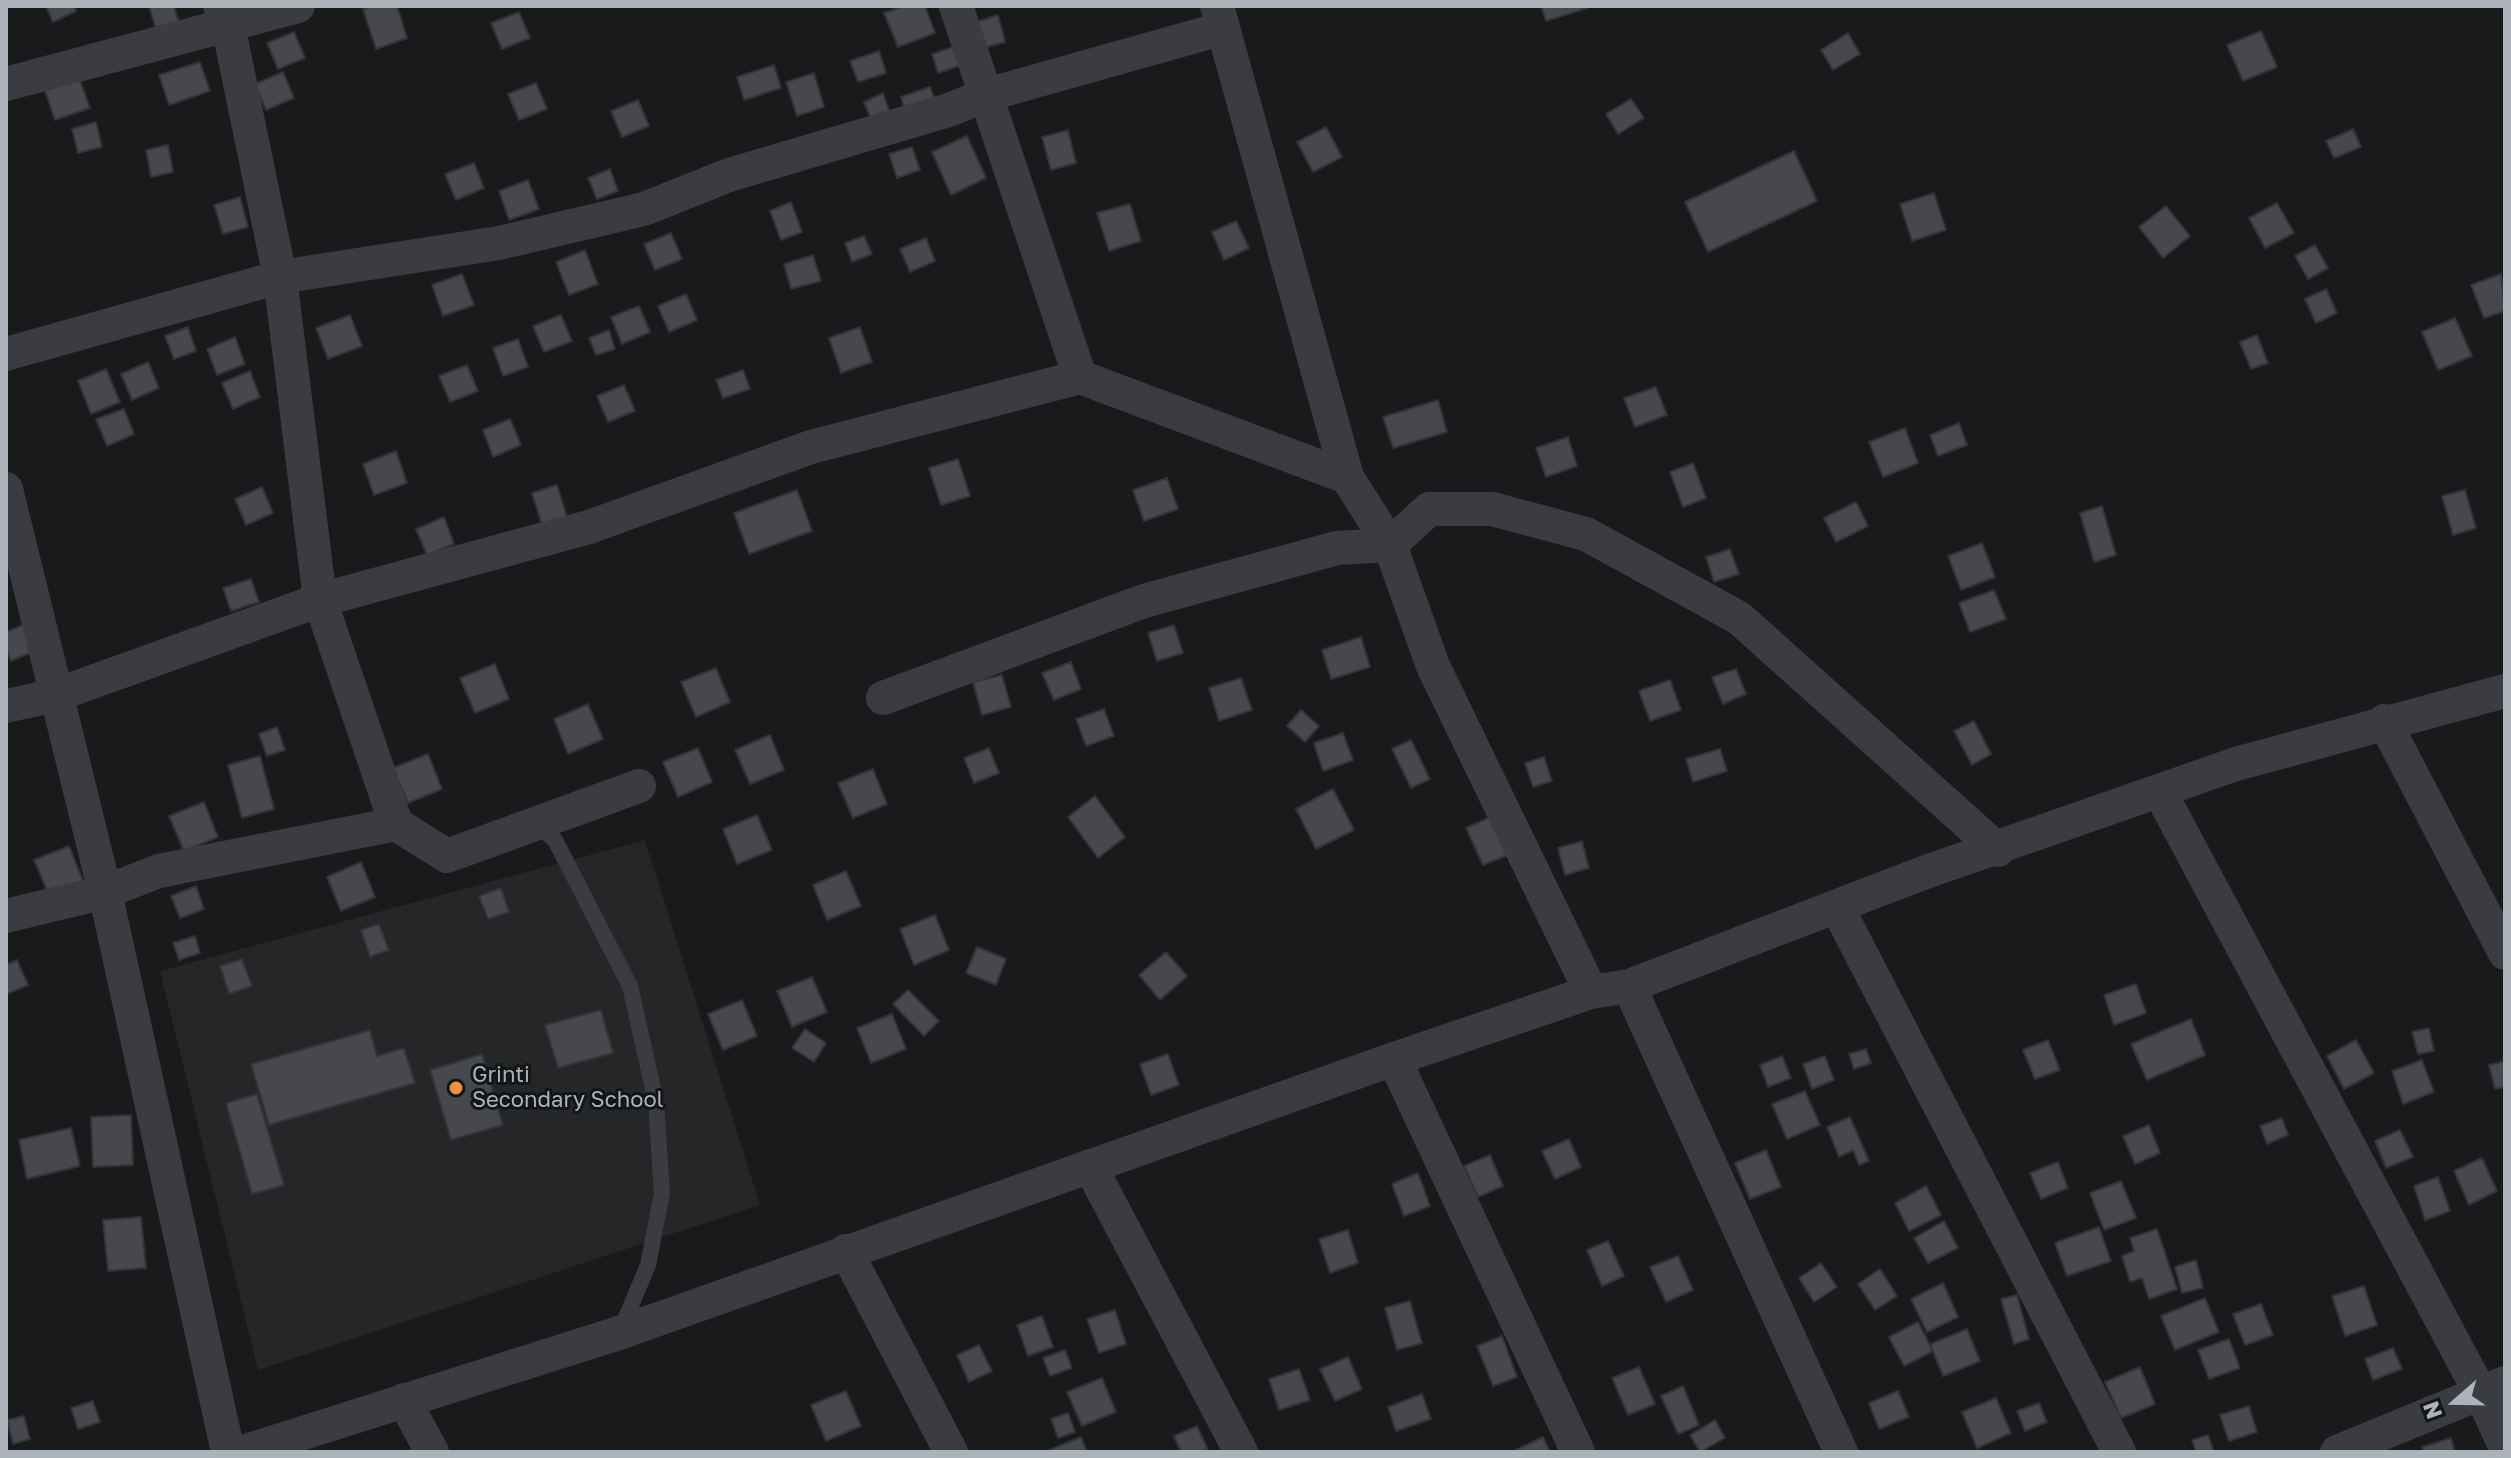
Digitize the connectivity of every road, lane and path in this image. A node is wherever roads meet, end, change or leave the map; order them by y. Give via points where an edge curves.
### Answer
1 (298, 6) edge
2 (956, 6) edge
3 (224, 16) edge
4 (1219, 17) edge
5 (6, 84) edge
6 (986, 95) junction
7 (280, 277) junction
8 (6, 354) edge
9 (1080, 377) junction
10 (1347, 477) junction
11 (6, 489) edge
12 (1390, 545) junction
13 (320, 600) junction
14 (2505, 691) edge
15 (56, 695) junction
16 (883, 698) dead end
17 (6, 706) edge
18 (2384, 721) junction
19 (639, 786) dead end
20 (2160, 792) junction
21 (536, 823) junction
22 (396, 824) junction
23 (1998, 850) junction
24 (105, 892) junction
25 (1837, 907) junction
26 (6, 916) edge
27 (2505, 953) edge
28 (1629, 986) junction
29 (1591, 992) junction
30 (1394, 1059) junction
31 (1090, 1166) junction
32 (846, 1251) junction
33 (619, 1333) junction
34 (2493, 1388) edge
35 (404, 1400) junction
36 (2505, 1446) edge
37 (228, 1452) edge
38 (243, 1452) edge
39 (432, 1452) edge
40 (951, 1452) edge
41 (1241, 1452) edge
42 (1578, 1452) edge
43 (1841, 1452) edge
44 (2119, 1452) edge
45 (2337, 1452) edge

1 - 3 street
2 - 6 street
3 - 5 street
3 - 7 street
4 - 6 street
4 - 10 street
6 - 7 street via 729,175 644,209 499,243
6 - 9 street
7 - 8 street
7 - 13 street
9 - 10 street
9 - 13 street via 811,447 589,527
10 - 12 street
11 - 15 street
12 - 16 street via 1337,548 1144,601
12 - 23 street via 1429,509 1492,509 1586,534 1739,618
12 - 29 street via 1433,666
13 - 15 street
13 - 22 street
14 - 18 street
15 - 17 street
15 - 24 street
18 - 20 street
18 - 27 street
19 - 21 street
20 - 23 street
20 - 34 street
21 - 22 street via 447,856
21 - 33 lane via 555,840 630,986 656,1102 662,1193 648,1265
22 - 24 street via 159,871
23 - 25 street
24 - 26 street
24 - 37 street
25 - 28 street
25 - 44 street
28 - 29 street
28 - 43 street
29 - 30 street
30 - 31 street
30 - 42 street
31 - 32 street
31 - 41 street
32 - 33 street
32 - 40 street
33 - 35 street
34 - 36 street
34 - 45 street
35 - 38 street
35 - 39 street

